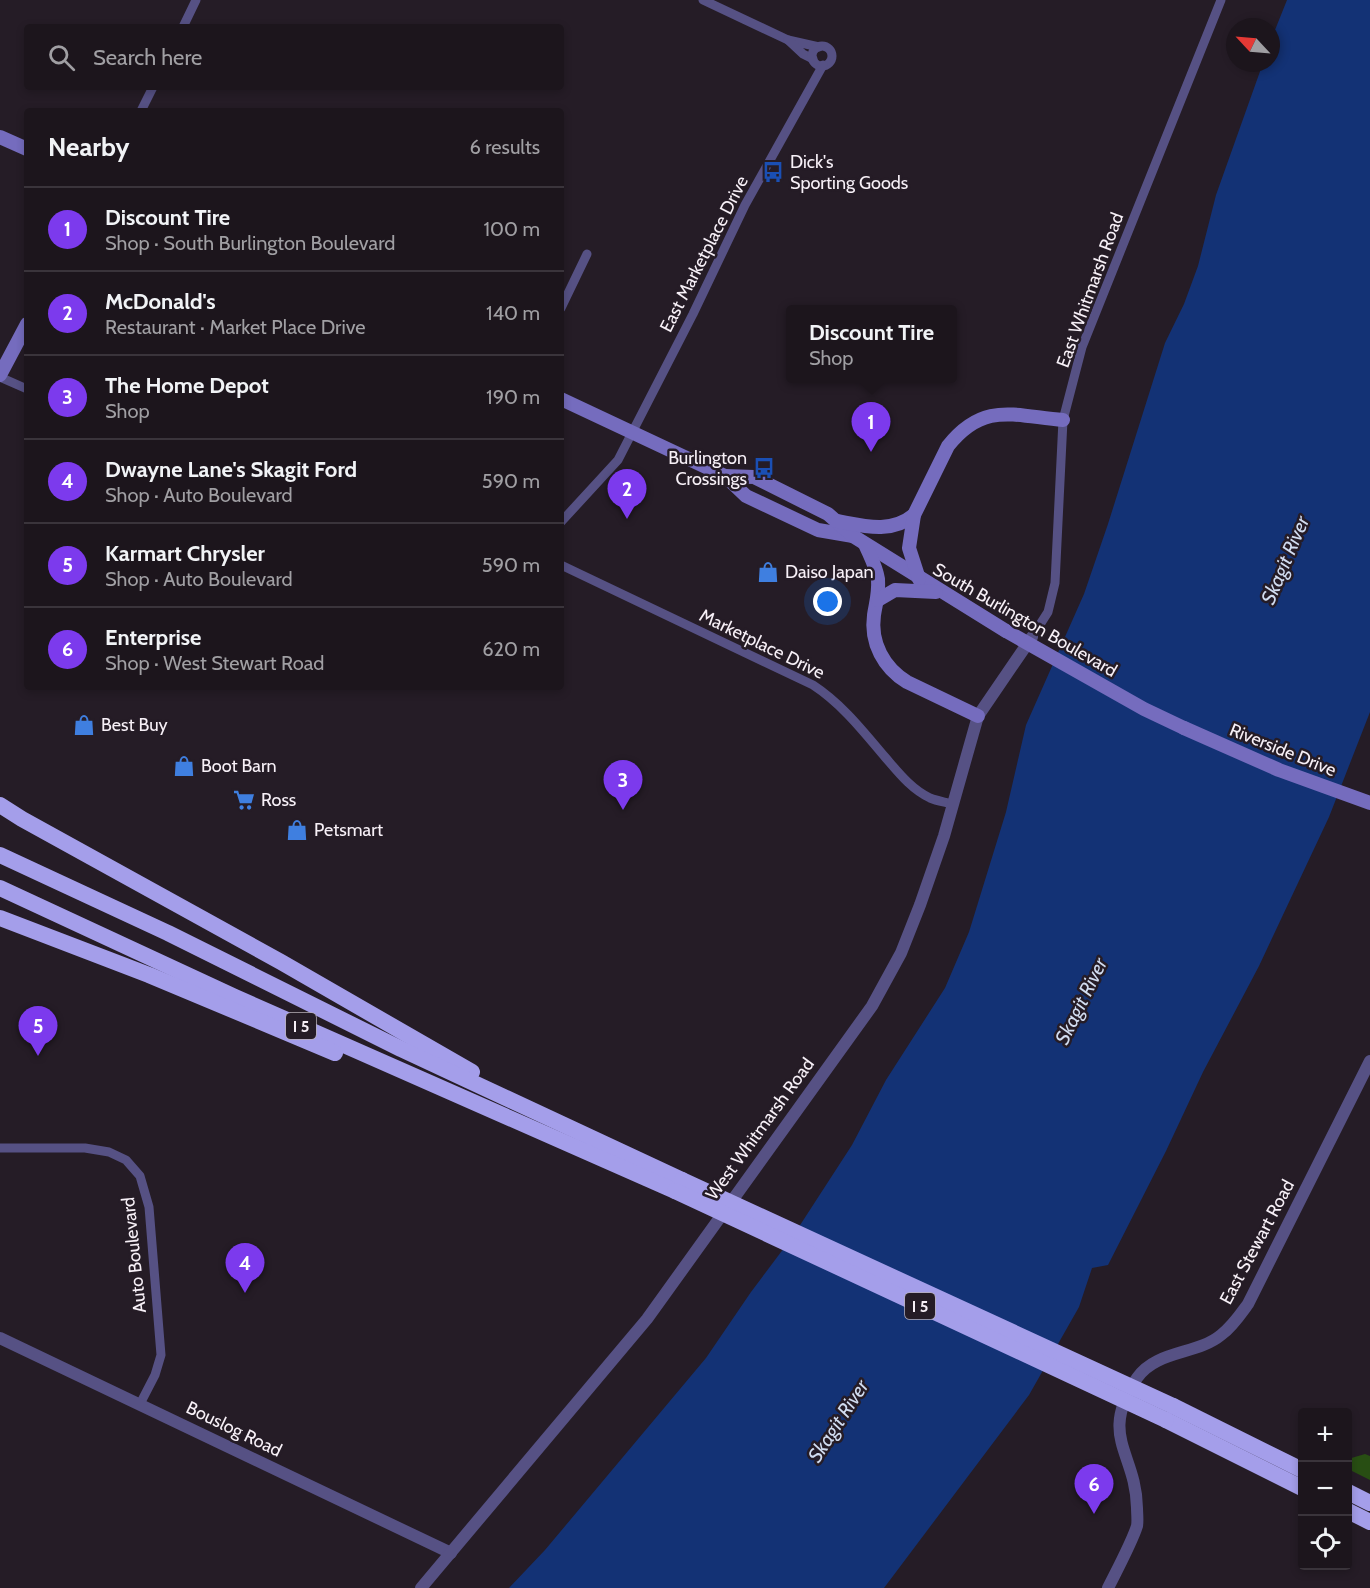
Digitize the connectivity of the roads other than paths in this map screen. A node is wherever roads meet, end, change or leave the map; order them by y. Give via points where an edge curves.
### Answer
1 (196, 0) edge
2 (703, 0) edge
3 (1221, 0) edge
4 (184, 24) edge
5 (788, 40) junction
6 (819, 47) junction
7 (813, 60) junction
8 (823, 65) junction
9 (152, 90) edge
10 (807, 94) junction
11 (142, 108) edge
12 (0, 137) edge
13 (24, 148) edge
14 (587, 254) dead end
15 (564, 302) edge
16 (24, 330) edge
17 (0, 376) edge
18 (24, 388) edge
19 (564, 400) edge
20 (1063, 420) junction
21 (633, 431) junction
22 (725, 476) junction
23 (914, 515) junction
24 (564, 519) edge
25 (835, 520) junction
26 (858, 539) junction
27 (564, 567) edge
28 (919, 579) junction
29 (941, 592) junction
30 (878, 600) junction
31 (1032, 637) joint
32 (978, 716) junction
33 (1184, 728) joint
34 (1370, 802) edge
35 (952, 804) junction
36 (0, 805) edge
37 (0, 855) edge
38 (0, 888) edge
39 (0, 918) edge
40 (1370, 1061) edge
41 (537, 1112) junction
42 (0, 1148) edge
43 (604, 1160) junction
44 (678, 1186) junction
45 (0, 1338) edge
46 (140, 1404) junction
47 (1169, 1413) junction
48 (1298, 1468) edge
49 (1298, 1486) edge
50 (1352, 1494) edge
51 (1370, 1503) edge
52 (1352, 1513) edge
53 (1370, 1522) edge
54 (451, 1554) junction
55 (422, 1588) edge
56 (1108, 1588) edge

1 - 4 street
2 - 5 street
3 - 20 street, East Whitmarsh Road via 1082,347
5 - 6 street
5 - 7 street
6 - 7 street via 813,52
6 - 8 street via 826,47 831,53 831,60
7 - 8 street
7 - 10 street, East Marketplace Drive
8 - 10 street, East Marketplace Drive
9 - 11 street
10 - 21 street, East Marketplace Drive via 745,205
12 - 13 main road
14 - 15 street
16 - 17 main road
17 - 18 street
19 - 21 main road, South Burlington Boulevard
20 - 23 main road via 1015,414 974,421 948,446
20 - 31 street, East Whitmarsh Road via 1055,583 1047,612
21 - 22 main road, South Burlington Boulevard
21 - 24 street, East Marketplace Drive via 618,460
22 - 25 main road, South Burlington Boulevard via 754,477
22 - 26 main road, South Burlington Boulevard via 746,496 797,521
23 - 25 main road via 896,526
23 - 28 main road via 909,548
25 - 26 main road, South Burlington Boulevard
26 - 28 main road, South Burlington Boulevard
26 - 30 main road via 875,565
27 - 35 street, Marketplace Drive via 813,685 845,711 916,789
28 - 29 main road, South Burlington Boulevard
29 - 30 main road via 895,590
29 - 33 main road, South Burlington Boulevard, bridge
30 - 32 main road via 875,638 887,667 906,682
31 - 32 street, West Whitmarsh Road
32 - 35 street, West Whitmarsh Road
33 - 34 main road, Riverside Drive via 1279,770
35 - 54 street, West Whitmarsh Road via 901,953 872,1006 647,1319
36 - 41 highway via 429,1046
37 - 41 highway, I 5
38 - 43 highway, I 5
39 - 43 highway
40 - 56 street, East Stewart Road via 1248,1304 1221,1336 1149,1365 1129,1393 1118,1425 1137,1495 1137,1525
41 - 44 highway, I 5
42 - 46 street, Auto Boulevard via 85,1148 109,1152 126,1160 140,1176 149,1207 161,1355
43 - 44 highway, I 5
44 - 47 highway, I 5, bridge
45 - 46 street, Bouslog Road
46 - 54 street, Bouslog Road
47 - 48 highway, I 5
47 - 49 highway, I 5
50 - 51 highway
52 - 53 highway
54 - 55 street, West Whitmarsh Road

